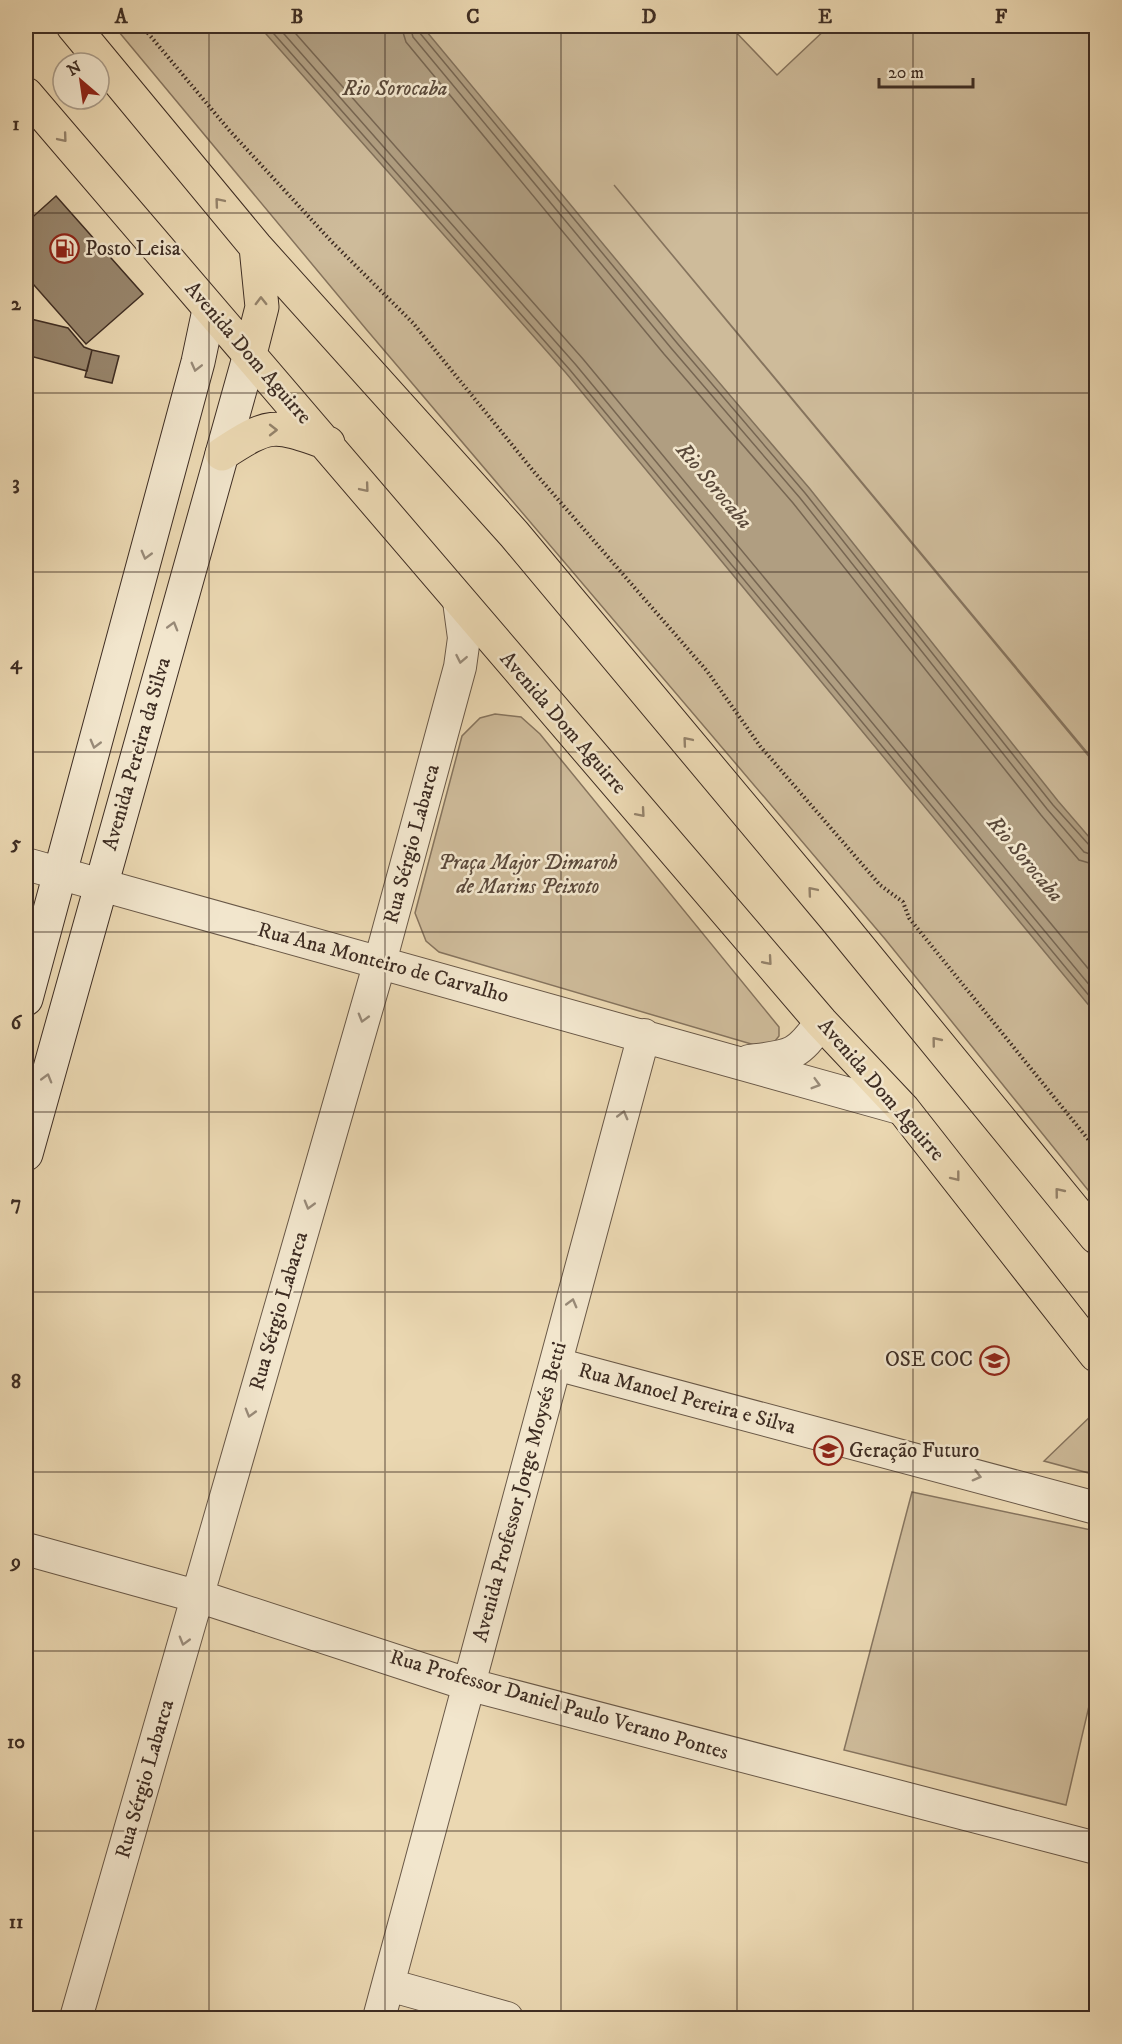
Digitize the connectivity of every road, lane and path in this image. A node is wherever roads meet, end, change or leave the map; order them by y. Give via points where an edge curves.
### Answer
1 (73, 26) edge
2 (142, 26) edge
3 (26, 94) edge
4 (256, 247) junction
5 (209, 310) junction
6 (250, 354) junction
7 (328, 443) junction
8 (222, 454) junction
9 (459, 602) junction
10 (26, 864) edge
11 (60, 873) junction
12 (100, 884) junction
13 (380, 962) junction
14 (26, 999) edge
15 (821, 1022) junction
16 (644, 1035) junction
17 (740, 1062) junction
18 (903, 1109) junction
19 (1096, 1149) edge
20 (26, 1154) edge
21 (1096, 1238) edge
22 (1096, 1355) edge
23 (556, 1364) junction
24 (1096, 1508) edge
25 (26, 1549) edge
26 (197, 1596) junction
27 (467, 1684) junction
28 (1096, 1848) edge
29 (388, 1985) junction
30 (76, 2019) edge
31 (380, 2019) edge
32 (507, 2019) edge

4 -> 1 highway
2 - 19 path via 229,130 413,323 535,473 707,671 760,746 880,885 903,902 909,918
3 -> 5 highway, Avenida Dom Aguirre
6 -> 4 highway via 262,308
21 -> 4 highway via 514,534
5 - 6 highway, Avenida Dom Aguirre
5 -> 11 main road, Avenida Pereira da Silva
6 - 7 highway, Avenida Dom Aguirre
6 - 8 main road, Avenida Pereira da Silva
8 -> 7 highway via 265,429 292,431
7 -> 9 highway, Avenida Dom Aguirre
12 -> 8 main road, Avenida Pereira da Silva
9 -> 13 street, Rua Sérgio Labarca via 464,638 460,667
9 -> 15 highway, Avenida Dom Aguirre
10 - 11 street, Rua Ana Monteiro de Carvalho
11 - 12 street, Rua Ana Monteiro de Carvalho
11 - 14 main road, Avenida Pereira da Silva
12 - 13 street, Rua Ana Monteiro de Carvalho
20 -> 12 main road, Avenida Pereira da Silva
13 - 16 street, Rua Ana Monteiro de Carvalho
13 -> 26 street, Rua Sérgio Labarca
15 - 17 street, Rua Ana Monteiro de Carvalho via 805,1045 787,1056
15 - 18 highway, Avenida Dom Aguirre
16 - 17 street, Rua Ana Monteiro de Carvalho
23 -> 16 street, Avenida Professor Jorge Moysés Betti
17 -> 18 street, Rua Ana Monteiro de Carvalho
18 -> 22 highway, Avenida Dom Aguirre
23 -> 24 street, Rua Manoel Pereira e Silva
23 - 27 street, Avenida Professor Jorge Moysés Betti
25 - 26 street, Rua Professor Daniel Paulo Verano Pontes
26 - 27 street, Rua Professor Daniel Paulo Verano Pontes
26 -> 30 street, Rua Sérgio Labarca
27 - 28 street, Rua Professor Daniel Paulo Verano Pontes
27 - 29 street, Avenida Professor Jorge Moysés Betti
29 - 31 street, Avenida Professor Jorge Moysés Betti
29 - 32 street

